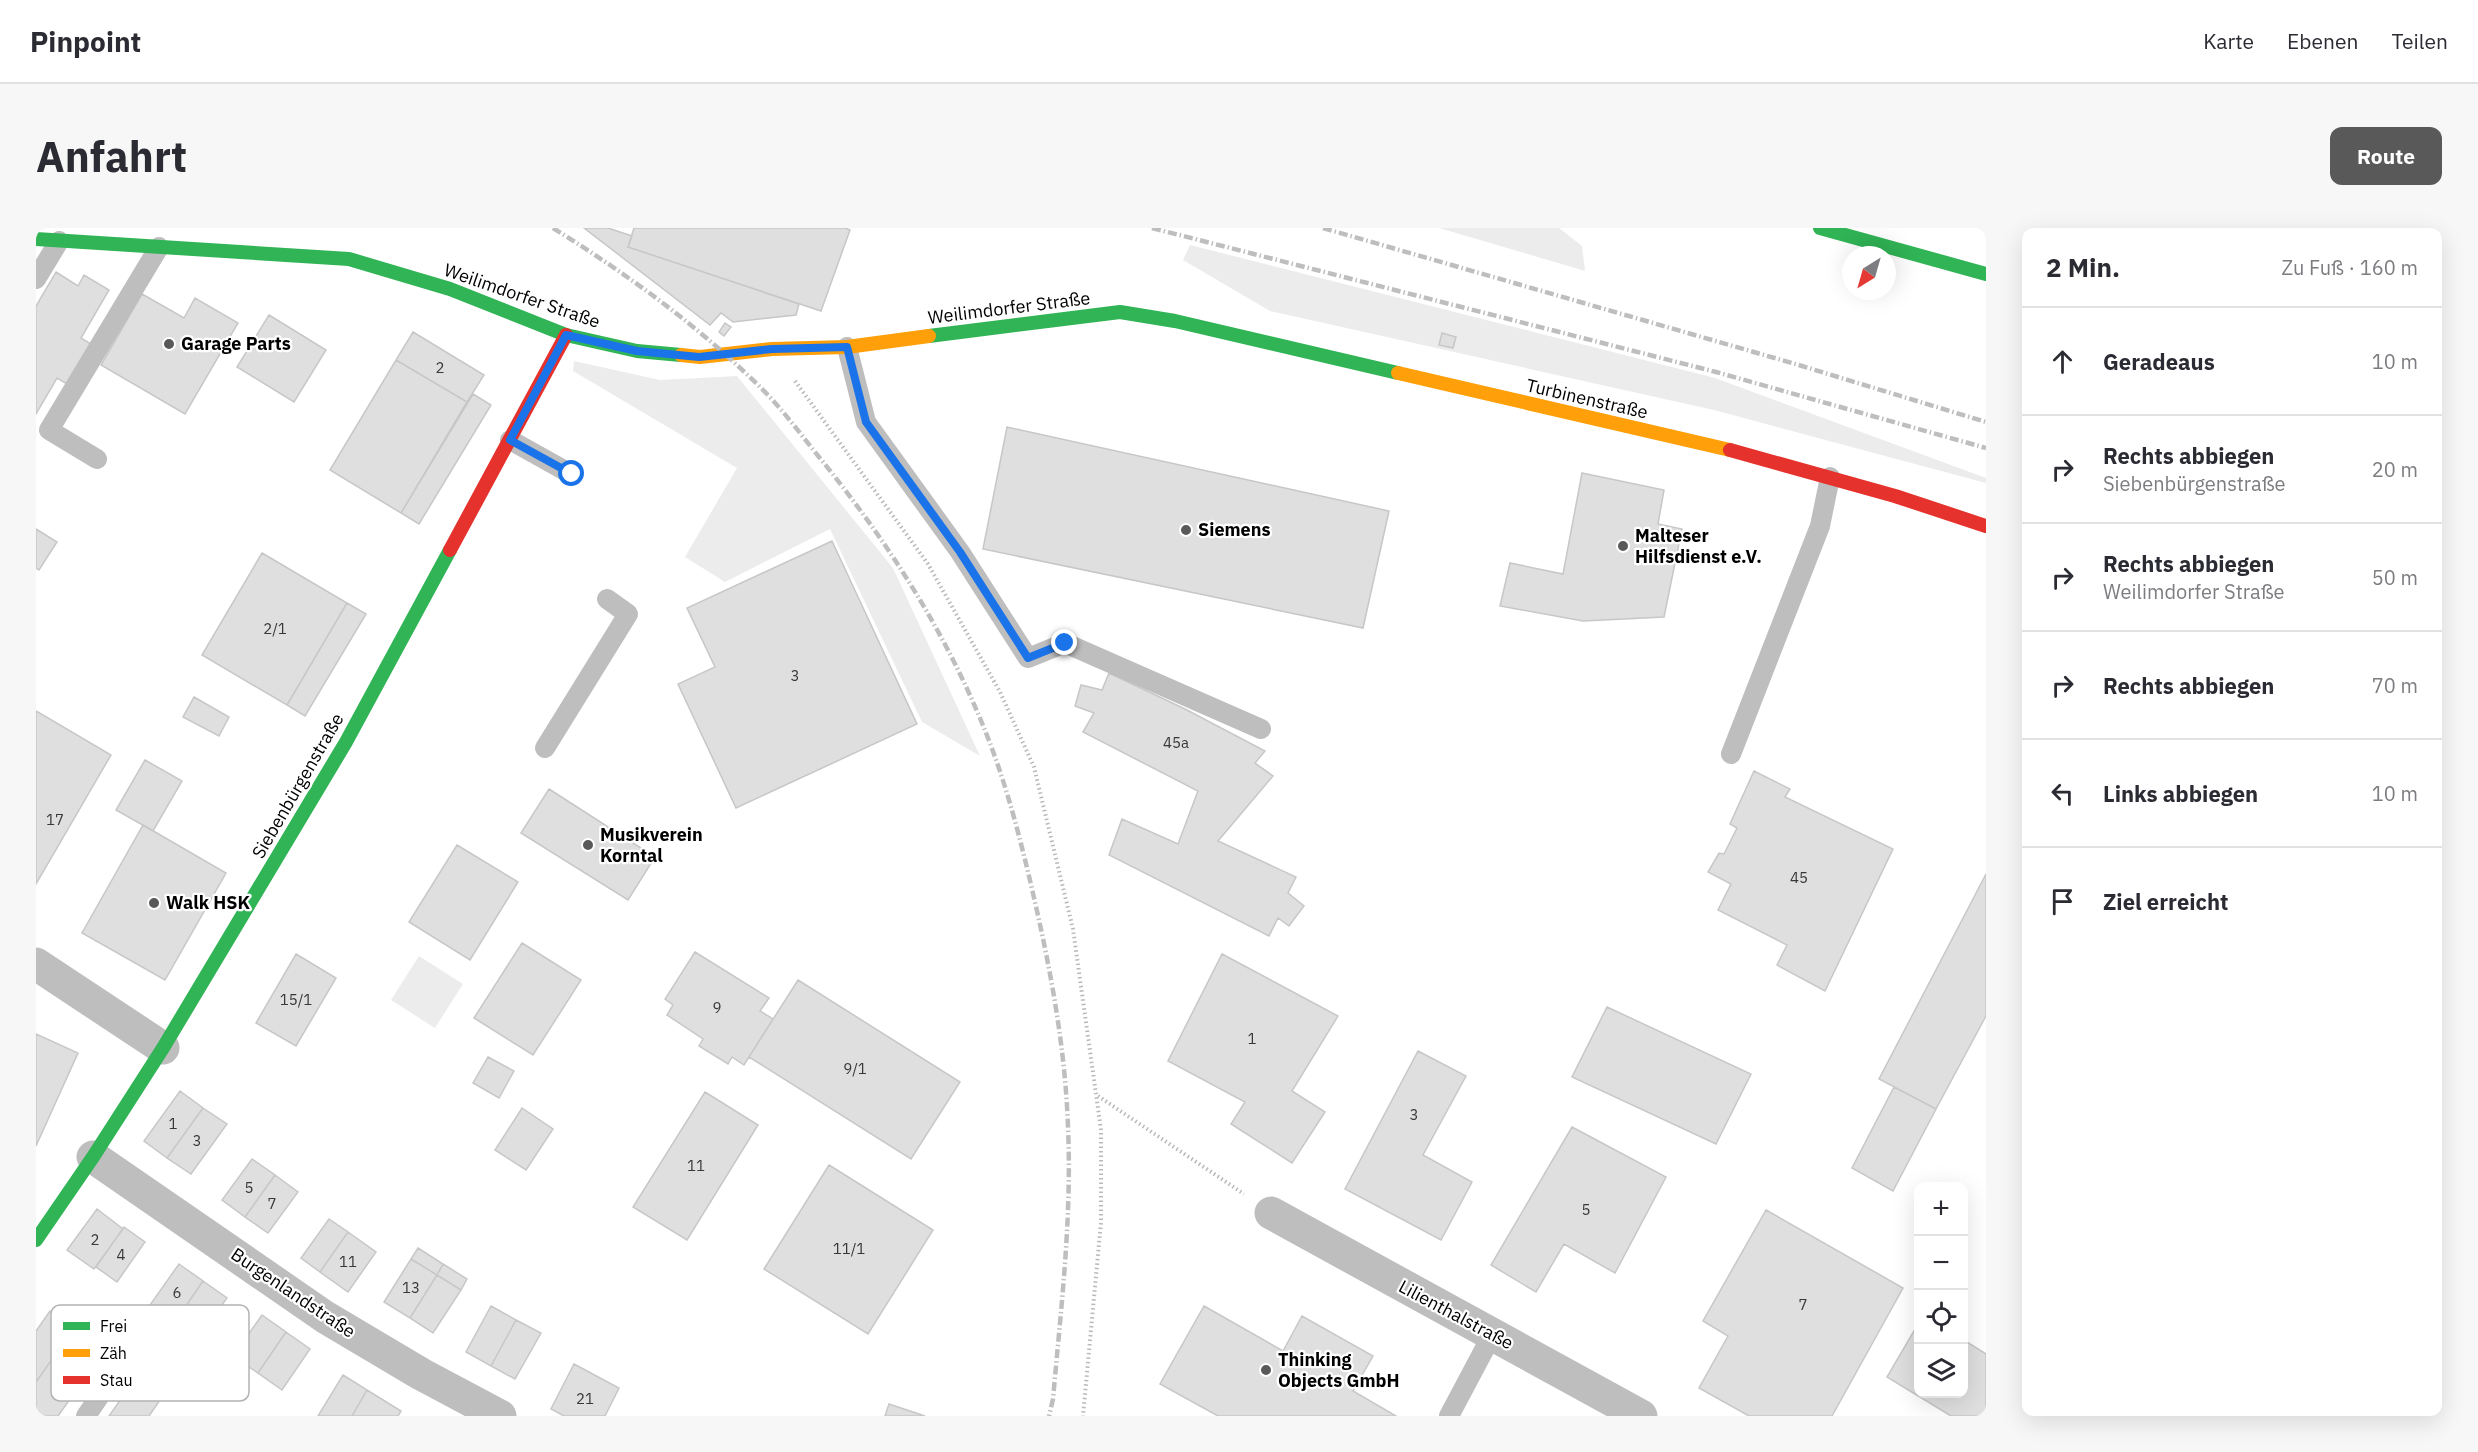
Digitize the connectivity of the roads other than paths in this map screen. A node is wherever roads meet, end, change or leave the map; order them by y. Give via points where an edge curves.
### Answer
1 (1820, 228) edge
2 (1877, 236) edge
3 (36, 239) edge
4 (58, 241) junction
5 (159, 247) junction
6 (1986, 274) edge
7 (36, 279) edge
8 (1175, 321) joint
9 (566, 335) junction
10 (847, 347) junction
11 (510, 440) junction
12 (97, 459) dead end
13 (572, 474) dead end
14 (1830, 477) junction
15 (1986, 526) edge
16 (607, 599) dead end
17 (1261, 729) dead end
18 (545, 748) dead end
19 (1731, 754) dead end
20 (36, 964) edge
21 (163, 1048) junction
22 (93, 1157) junction
23 (1271, 1213) road end
24 (36, 1240) edge
25 (1492, 1335) junction
26 (96, 1401) edge
27 (86, 1416) edge
28 (500, 1416) edge
29 (1449, 1416) edge
30 (1641, 1416) edge

1 - 2 street
2 - 6 street
3 - 4 street, Weilimdorfer Straße
4 - 5 street, Weilimdorfer Straße
4 - 7 lane
5 - 9 street, Weilimdorfer Straße via 349,259 450,289
5 - 12 lane via 49,430
8 - 10 street, Weilimdorfer Straße via 1120,312
8 - 14 street, Turbinenstraße
9 - 10 street, Weilimdorfer Straße via 637,351 699,357 772,349
9 - 11 street, Siebenbürgenstraße
10 - 17 lane via 866,422 960,552 1028,658 1065,643
11 - 13 lane
11 - 21 street, Siebenbürgenstraße via 346,742
14 - 15 street, Turbinenstraße
14 - 19 lane via 1820,526
16 - 18 lane via 628,614
20 - 21 street
21 - 22 street, Siebenbürgenstraße
22 - 24 street, Siebenbürgenstraße
22 - 28 street, Burgenlandstraße via 325,1317
23 - 25 street, Lilienthalstraße
25 - 29 lane
25 - 30 street, Lilienthalstraße
26 - 27 lane

